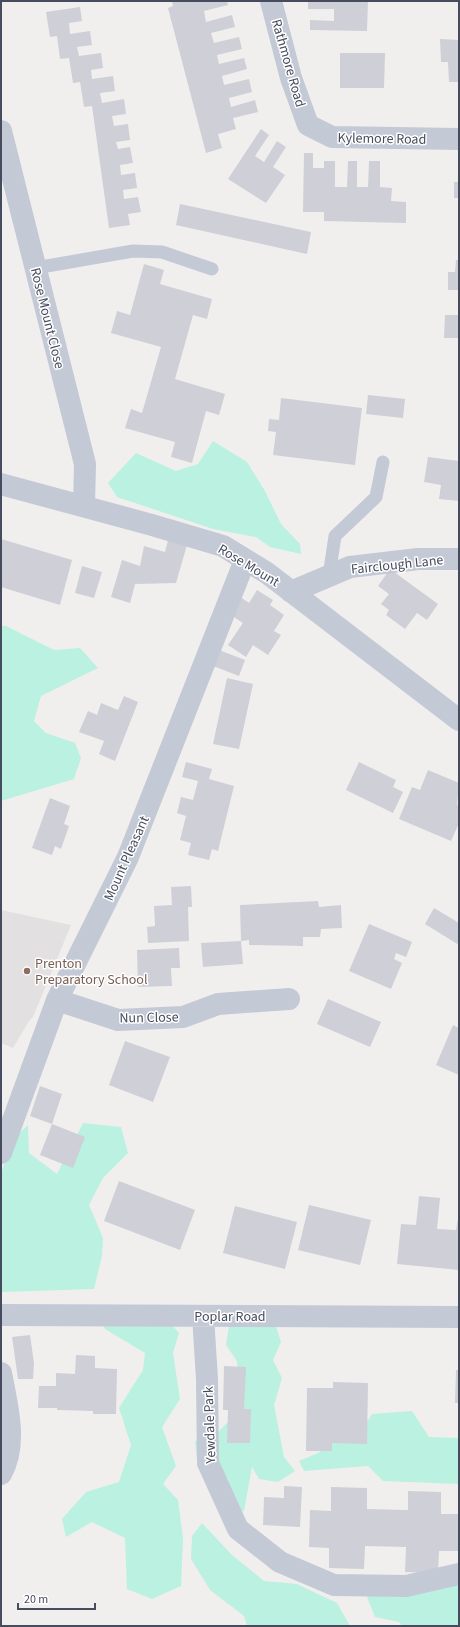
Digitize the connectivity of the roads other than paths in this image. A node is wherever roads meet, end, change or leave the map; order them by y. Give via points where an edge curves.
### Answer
1 (271, 1) edge
2 (308, 125) joint
3 (1, 131) edge
4 (459, 139) edge
5 (35, 268) junction
6 (212, 269) dead end
7 (383, 462) dead end
8 (1, 484) edge
9 (84, 506) junction
10 (459, 559) edge
11 (245, 560) junction
12 (329, 576) junction
13 (291, 592) junction
14 (459, 720) edge
15 (289, 999) dead end
16 (57, 1000) junction
17 (1, 1153) edge
18 (1, 1315) edge
19 (203, 1316) junction
20 (459, 1317) edge
21 (1, 1373) edge
22 (1, 1474) edge
23 (459, 1574) edge

1 - 2 street, Rathmore Road via 291,78
2 - 4 street, Kylemore Road via 332,137
3 - 5 street, Rose Mount Close
5 - 6 lane via 133,251 162,252
5 - 9 street, Rose Mount Close via 85,464
7 - 12 lane via 376,497 335,536
8 - 9 street, Rose Mount
9 - 11 street, Rose Mount via 223,546
10 - 12 street, Fairclough Lane via 418,559 350,567
11 - 13 street, Rose Mount
11 - 16 street, Mount Pleasant via 128,857
12 - 13 street, Fairclough Lane
13 - 14 street, Rose Mount
15 - 16 street, Nun Close via 218,1004 183,1017 118,1020
16 - 17 street, Mount Pleasant
18 - 19 street, Poplar Road
19 - 20 street, Poplar Road
19 - 23 street, Yewdale Park via 208,1463 238,1530 280,1562 334,1585 406,1586
21 - 22 street via 10,1425 7,1465

